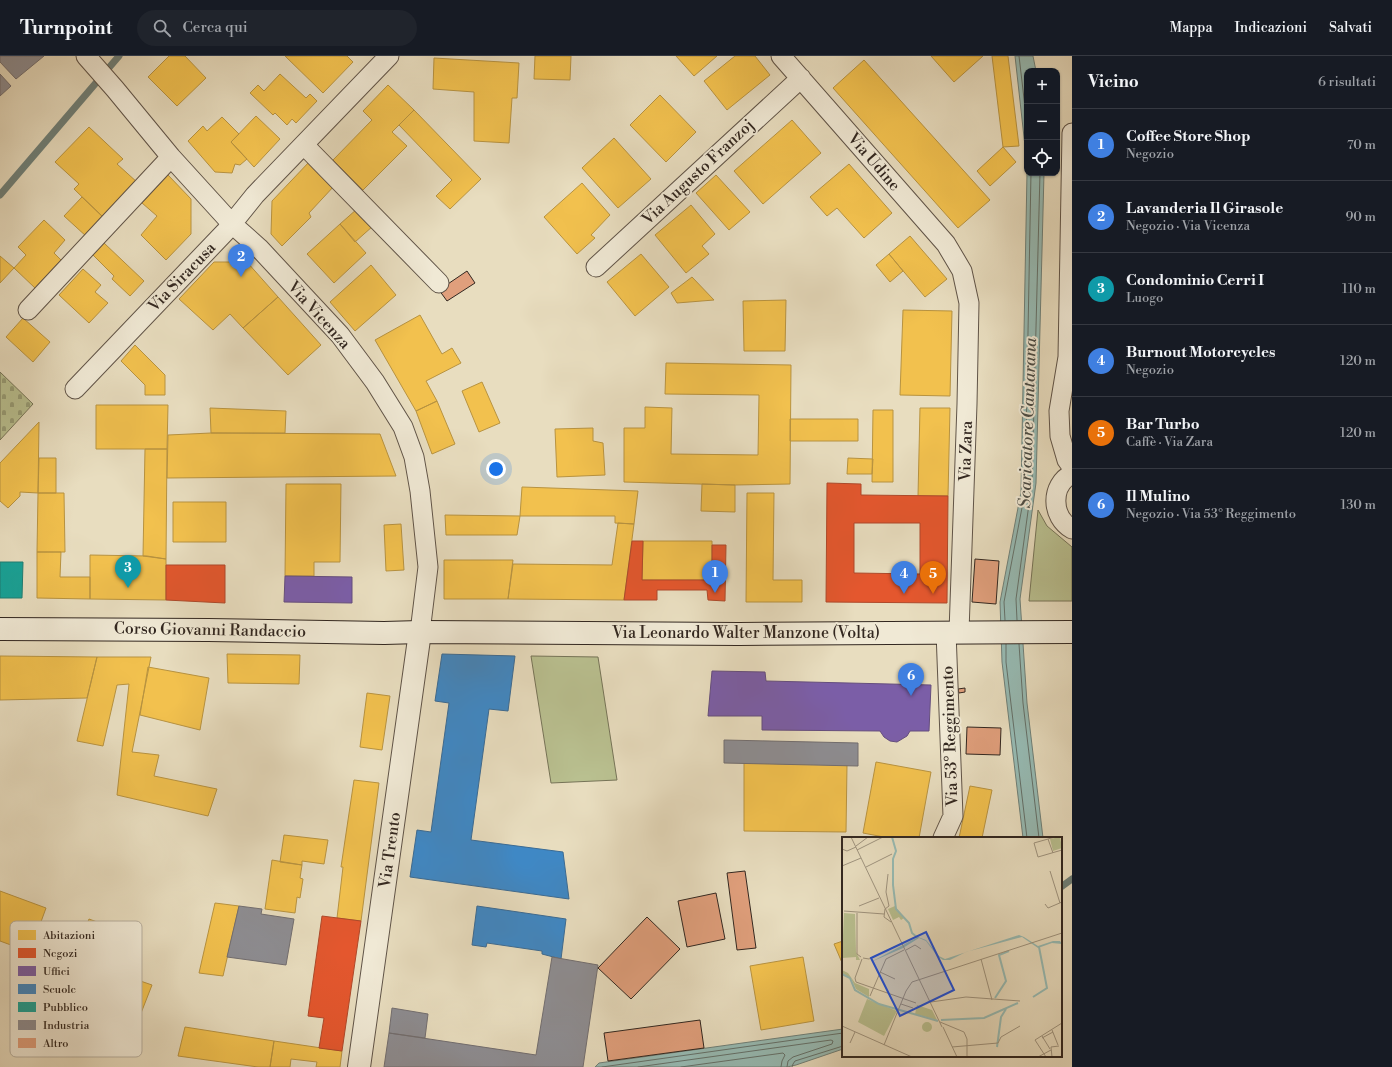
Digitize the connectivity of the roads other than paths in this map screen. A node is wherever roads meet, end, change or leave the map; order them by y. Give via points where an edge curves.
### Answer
1 (390, 56) edge
2 (781, 56) edge
3 (89, 60) edge
4 (801, 78) junction
5 (1072, 133) edge
6 (304, 145) junction
7 (171, 157) junction
8 (232, 224) junction
9 (596, 267) dead end
10 (962, 271) joint
11 (439, 283) dead end
12 (28, 310) dead end
13 (74, 389) dead end
14 (1072, 467) edge
15 (1072, 474) edge
16 (1072, 529) edge
17 (0, 628) edge
18 (420, 632) junction
19 (953, 632) junction
20 (1072, 632) edge
21 (944, 837) edge
22 (359, 1067) edge

1 - 6 street, Via Siracusa
2 - 4 street, Via Udine
3 - 7 street, Via Vicenza
4 - 9 street, Via Augusto Franzoj
4 - 10 street, Via Udine via 946,244
5 - 14 street via 1068,357 1059,411 1060,436 1067,460
6 - 8 street, Via Siracusa via 255,195
6 - 11 street
7 - 8 street, Via Vicenza
7 - 12 street
8 - 13 street, Via Siracusa
8 - 18 street, Via Vicenza via 259,248 340,335 375,382 403,427 414,457 428,567
10 - 19 street, Via Zara via 969,303 967,404
15 - 16 street via 1062,482 1055,500 1061,520
17 - 18 main road, Corso Giovanni Randaccio
18 - 19 main road, Via Leonardo Walter Manzone (Volta)
18 - 22 main road, Via Trento
19 - 20 main road, Via Leonardo Walter Manzone (Volta)
19 - 21 street, Via 53° Reggimento via 953,816

